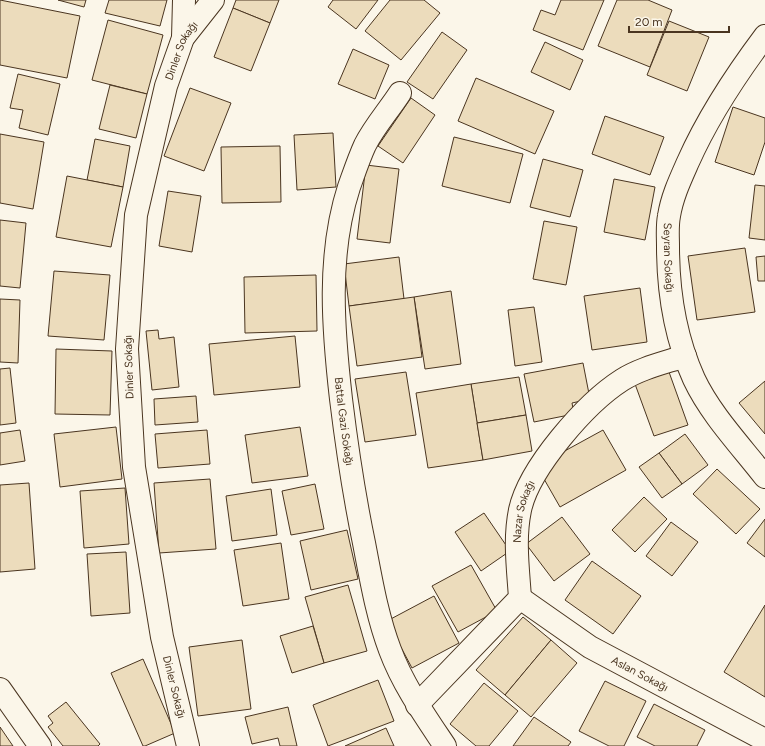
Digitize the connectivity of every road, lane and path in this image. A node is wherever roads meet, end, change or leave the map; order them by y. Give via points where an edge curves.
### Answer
1 (184, 0) edge
2 (213, 0) edge
3 (765, 36) edge
4 (182, 38) junction
5 (400, 93) dead end
6 (685, 356) junction
7 (765, 477) edge
8 (520, 598) junction
9 (0, 690) edge
10 (417, 705) junction
11 (765, 740) edge
12 (40, 746) edge
13 (188, 746) edge
14 (445, 746) edge

1 - 4 street
2 - 4 street, Dinler Sokağı
3 - 6 street, Seyran Sokağı via 740,69 703,128 675,191 668,218 670,300
4 - 13 street, Dinler Sokağı via 166,86 136,215 127,350 134,467 162,637
5 - 10 street, Battal Gazi Sokağı via 366,144 349,187 335,256 333,295 337,366 346,440 363,540 380,620 390,652
6 - 7 street, Seyran Sokağı via 710,406
6 - 8 street, Nazar Sokağı via 647,368 622,380 560,438 538,469 526,490 520,510 516,542
8 - 10 street
8 - 11 street, Aslan Sokağı via 590,646
9 - 12 street
10 - 14 street, Battal Gazi Sokağı

